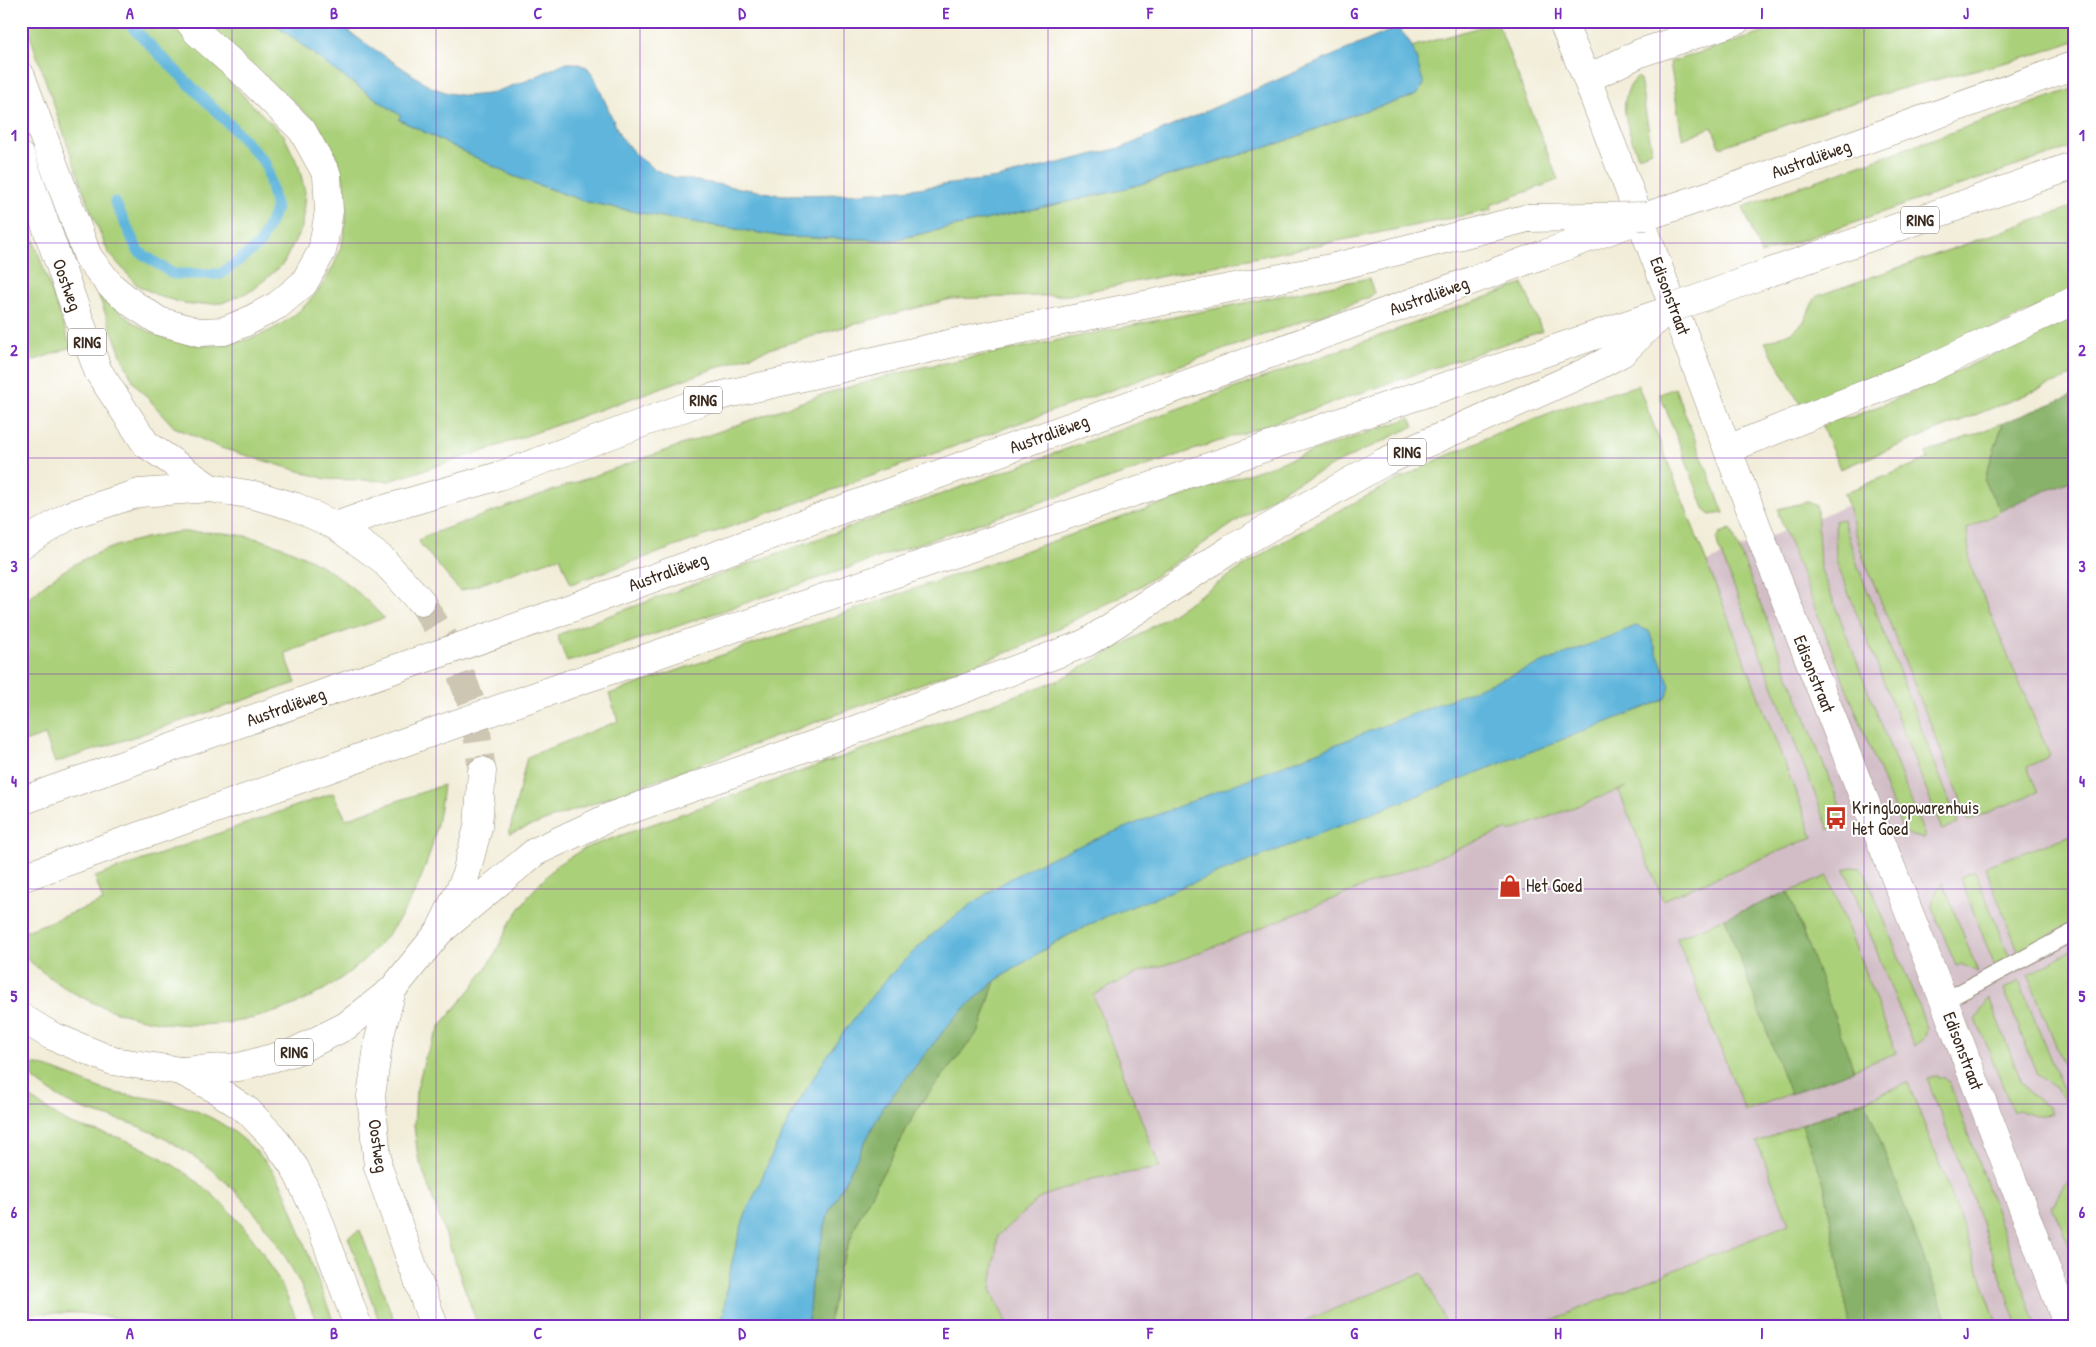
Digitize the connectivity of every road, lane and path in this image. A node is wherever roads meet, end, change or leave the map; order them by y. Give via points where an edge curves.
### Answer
1 (189, 21) edge
2 (1562, 21) edge
3 (1736, 21) edge
4 (2075, 65) edge
5 (21, 76) edge
6 (1587, 79) junction
7 (21, 157) edge
8 (2075, 166) edge
9 (1648, 216) junction
10 (2075, 300) edge
11 (1665, 311) junction
12 (1728, 449) junction
13 (210, 488) junction
14 (336, 526) junction
15 (21, 545) edge
16 (422, 601) tunnel mouth
17 (482, 770) tunnel mouth
18 (21, 800) edge
19 (29, 875) edge
20 (2075, 931) edge
21 (439, 932) junction
22 (392, 990) junction
23 (1944, 1001) junction
24 (21, 1017) edge
25 (50, 1035) junction
26 (21, 1037) edge
27 (181, 1071) junction
28 (358, 1326) edge
29 (434, 1326) edge
30 (2068, 1326) edge

1 - 5 main road via 302,130 327,175 329,211 322,251 304,283 278,305 224,331 198,332 159,321 111,286 88,257
2 - 6 main road, Edisonstraat
3 - 6 main road via 1640,53
4 - 9 main road, Australiëweg / RING
6 - 12 main road, Edisonstraat
7 - 13 main road, Oostweg / RING via 98,371 146,444
8 - 11 main road, RING, bridge
9 - 14 main road, RING, bridge via 1528,218 1331,268 962,340 710,398 500,476
9 - 18 main road, Australiëweg, bridge via 546,617
10 - 12 main road via 1926,370
11 - 19 main road, bridge via 570,684
11 - 21 main road, RING via 1622,353 1384,462 1233,548 1086,643 840,736 612,816 535,852
12 - 23 main road, Edisonstraat
13 - 14 main road, RING via 254,495 296,507
13 - 15 main road, RING via 139,493 70,514
14 - 16 main road, RING via 382,559
17 - 21 main road, RING via 478,827 464,881
20 - 23 lane
21 - 22 main road, RING
22 - 27 main road, RING via 346,1026 294,1052 239,1067
22 - 29 main road, Oostweg via 379,1039 372,1096 378,1168
23 - 30 main road, Edisonstraat
24 - 25 main road, RING
25 - 26 main road
25 - 27 main road, RING via 113,1061
27 - 28 main road via 248,1111 273,1137 295,1168 314,1208

